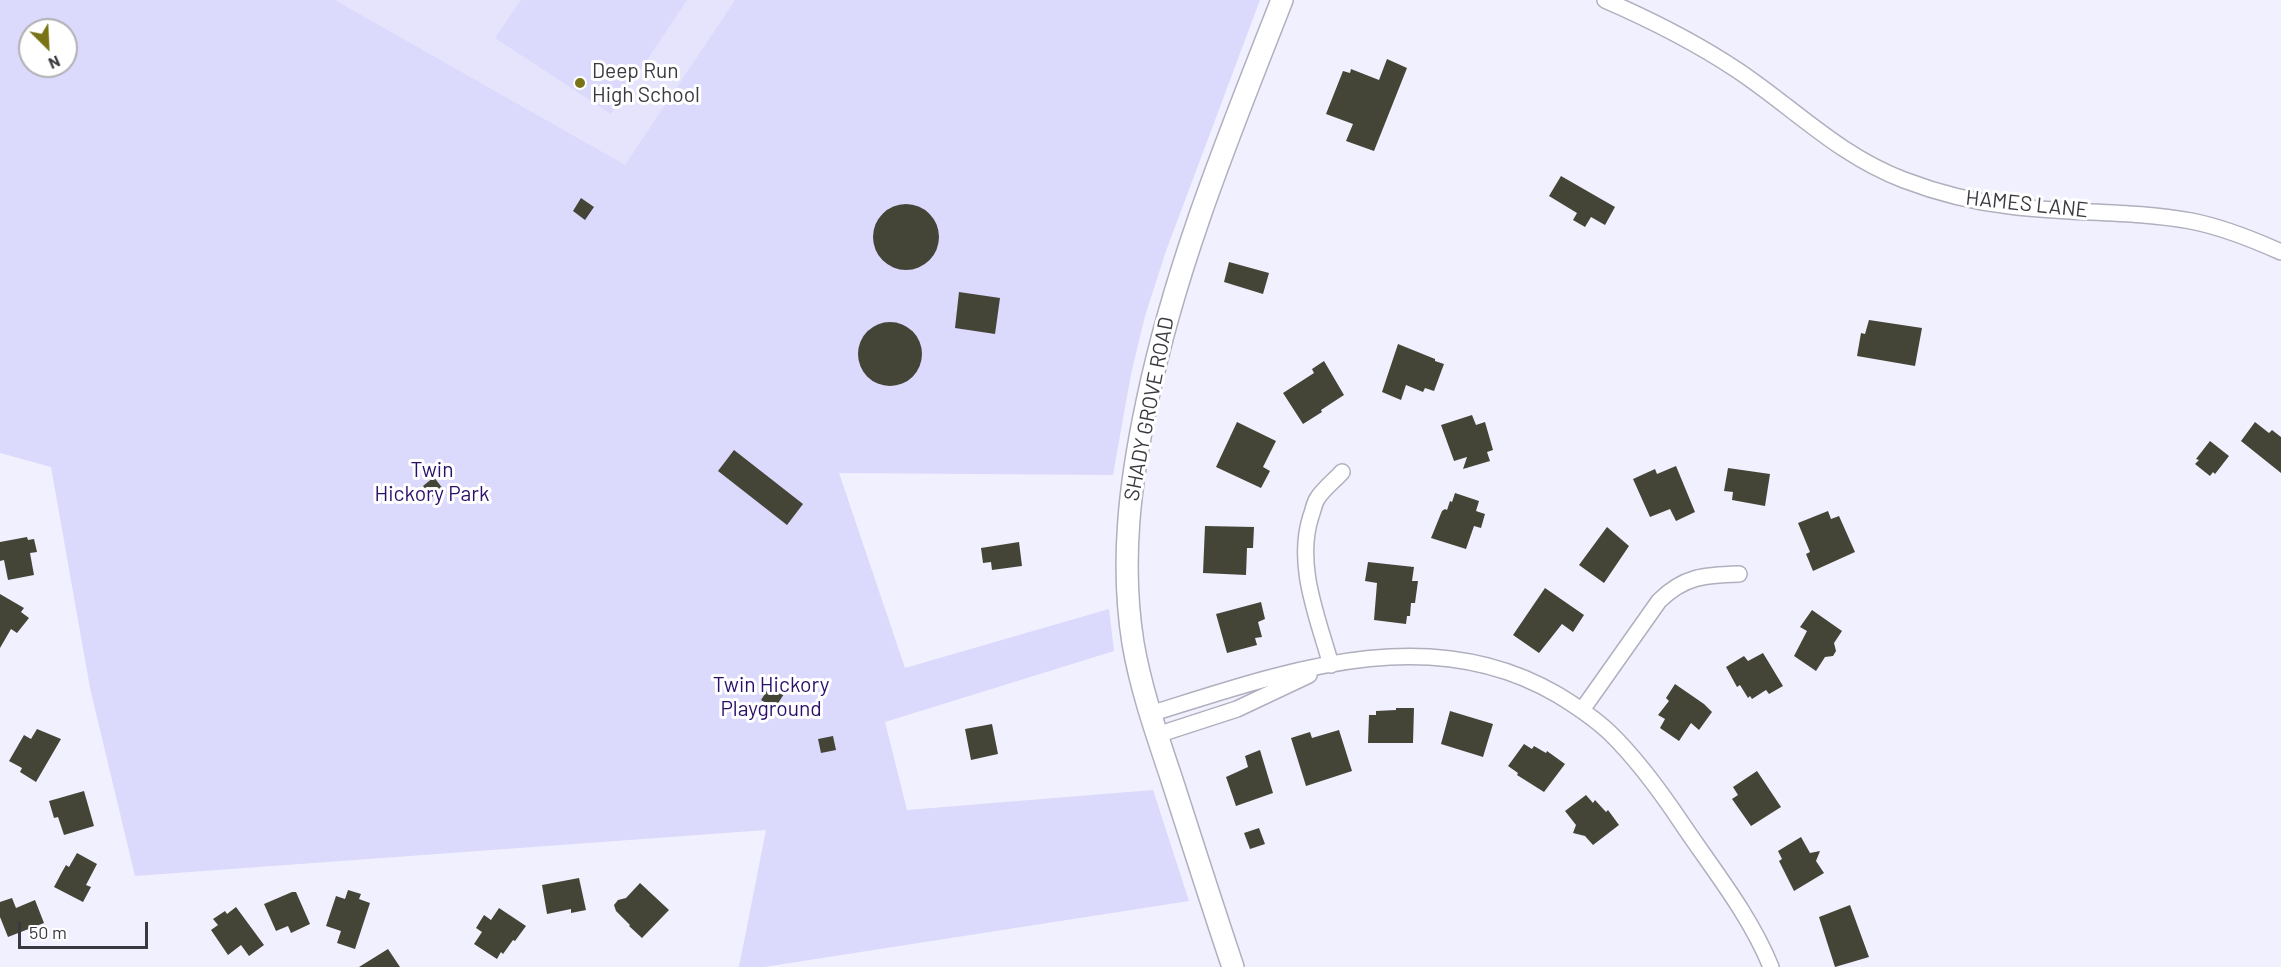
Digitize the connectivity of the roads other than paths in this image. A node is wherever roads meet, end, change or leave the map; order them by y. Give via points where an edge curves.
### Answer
1 (1281, 0) edge
2 (1605, 0) edge
3 (2281, 252) edge
4 (1342, 472) dead end
5 (1739, 574) dead end
6 (1331, 665) junction
7 (1582, 710) junction
8 (1150, 714) junction
9 (1157, 735) junction
10 (1233, 967) edge
11 (1771, 967) edge

1 - 8 main road, SHADY GROVE ROAD via 1181,268 1136,455 1128,512 1128,594 1133,643
2 - 3 street, HAMES LANE via 1688,39 1850,154 1902,179 1940,192 2012,207 2152,215 2192,222 2224,229
4 - 6 street via 1317,499 1305,544 1306,571
5 - 7 street via 1689,579 1673,588 1659,601
6 - 7 street via 1413,655 1459,659 1508,671
6 - 8 street via 1256,681
6 - 9 street via 1237,709
7 - 11 street via 1608,731 1656,785 1750,922
8 - 9 main road, SHADY GROVE ROAD
9 - 10 main road, SHADY GROVE ROAD

